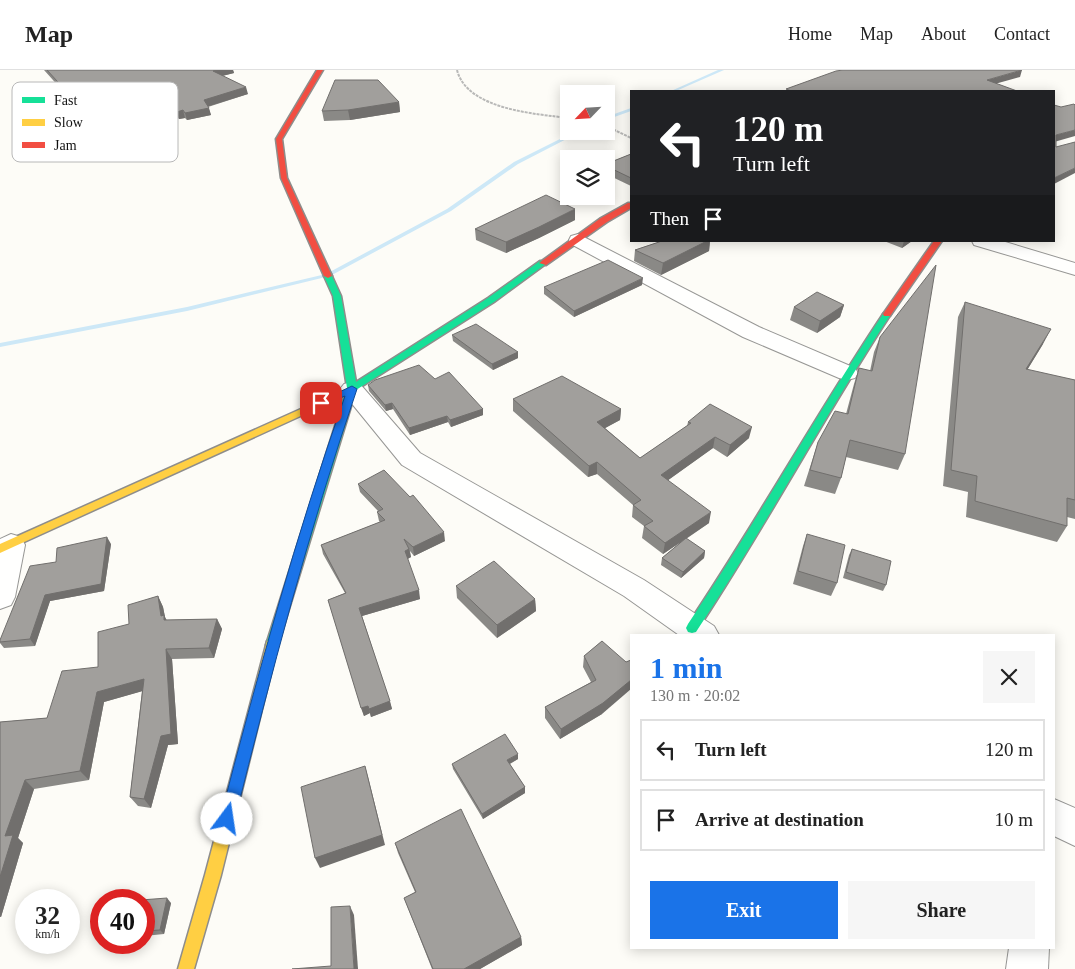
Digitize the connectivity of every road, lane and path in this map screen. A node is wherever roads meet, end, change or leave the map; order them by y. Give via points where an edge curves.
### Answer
1 (320, 70) edge
2 (457, 70) edge
3 (560, 117) edge
4 (615, 130) edge
5 (630, 138) edge
6 (630, 206) edge
7 (578, 240) junction
8 (937, 242) edge
9 (984, 242) edge
10 (1075, 269) edge
11 (847, 373) junction
12 (352, 389) junction
13 (6, 547) edge
14 (0, 597) edge
15 (697, 632) edge
16 (1055, 818) edge
17 (1075, 828) edge
18 (1029, 949) edge
19 (186, 969) edge
20 (1027, 969) edge

1 - 12 street via 279,139 284,178 337,296
2 - 3 path via 465,84 495,105 507,110
4 - 5 path
6 - 7 street
7 - 11 street via 751,332
7 - 12 street
8 - 11 street
9 - 10 street
11 - 15 street
12 - 13 street
12 - 15 street via 411,459 634,588
12 - 19 street via 270,651
13 - 14 street
16 - 17 street
18 - 20 street

